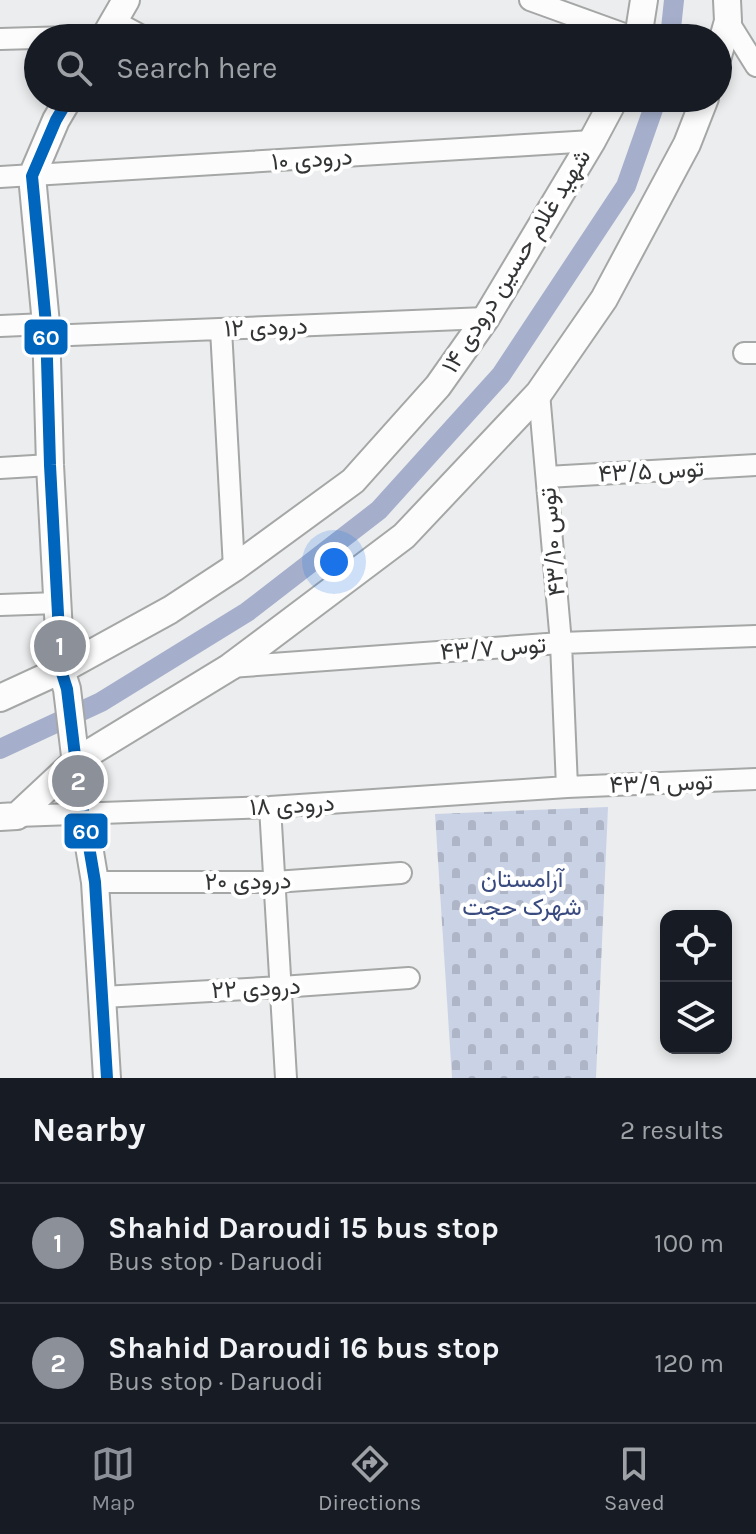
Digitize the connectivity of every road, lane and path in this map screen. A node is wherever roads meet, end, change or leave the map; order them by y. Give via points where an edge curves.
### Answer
1 (530, 0) edge
2 (644, 0) edge
3 (728, 10) edge
4 (597, 24) edge
5 (639, 24) edge
6 (24, 36) edge
7 (0, 39) edge
8 (756, 66) edge
9 (61, 112) edge
10 (608, 112) edge
11 (700, 112) edge
12 (592, 141) junction
13 (32, 176) junction
14 (0, 177) edge
15 (486, 318) junction
16 (0, 326) edge
17 (221, 329) junction
18 (46, 330) junction
19 (539, 393) junction
20 (50, 465) junction
21 (756, 465) edge
22 (0, 468) edge
23 (547, 477) junction
24 (234, 568) junction
25 (58, 603) junction
26 (0, 605) edge
27 (756, 636) edge
28 (561, 643) junction
29 (230, 667) junction
30 (64, 680) junction
31 (0, 698) edge
32 (75, 752) junction
33 (756, 779) edge
34 (567, 787) junction
35 (270, 807) junction
36 (83, 814) junction
37 (9, 816) edge
38 (401, 873) dead end
39 (95, 882) junction
40 (275, 882) junction
41 (409, 978) dead end
42 (281, 987) junction
43 (103, 997) junction
44 (107, 1078) edge
45 (286, 1078) edge

1 - 4 street
2 - 5 street
3 - 8 street
6 - 7 street
9 - 13 street
10 - 12 street, شهید غلام حسین درودی ۱۴
11 - 19 street via 604,299
12 - 13 street, درودی ۱۰
12 - 15 street, شهید غلام حسین درودی ۱۴
13 - 14 street, درودی ۱۰
13 - 18 street
15 - 17 street, درودی ۱۲
15 - 24 street, شهید غلام حسین درودی ۱۴ via 438,386 353,481
16 - 18 street, درودی ۱۲
17 - 18 street, درودی ۱۲
17 - 24 street
18 - 20 street
19 - 23 street, توس ۴۳/۱۰
19 - 29 street via 404,536
20 - 22 street
20 - 25 street
21 - 23 street, توس ۴۳/۵
23 - 28 street, توس ۴۳/۱۰
24 - 30 street, شهید غلام حسین درودی ۱۴
25 - 26 street
25 - 30 street
27 - 28 street, توس ۴۳/۷
28 - 29 street, توس ۴۳/۷
28 - 34 street, توس ۴۳/۱۰
29 - 32 street
30 - 31 street, شهید غلام حسین درودی ۱۴
30 - 32 street
32 - 36 street
32 - 37 street
33 - 34 street, توس ۴۳/۹
34 - 35 street, درودی ۱۸
35 - 36 street, درودی ۱۸
35 - 40 street
36 - 37 street, درودی ۱۸
36 - 39 street
38 - 40 street, درودی ۲۰
39 - 40 street, درودی ۲۰
39 - 43 street
40 - 42 street
41 - 42 street, درودی ۲۲
42 - 43 street, درودی ۲۲
42 - 45 street
43 - 44 street

